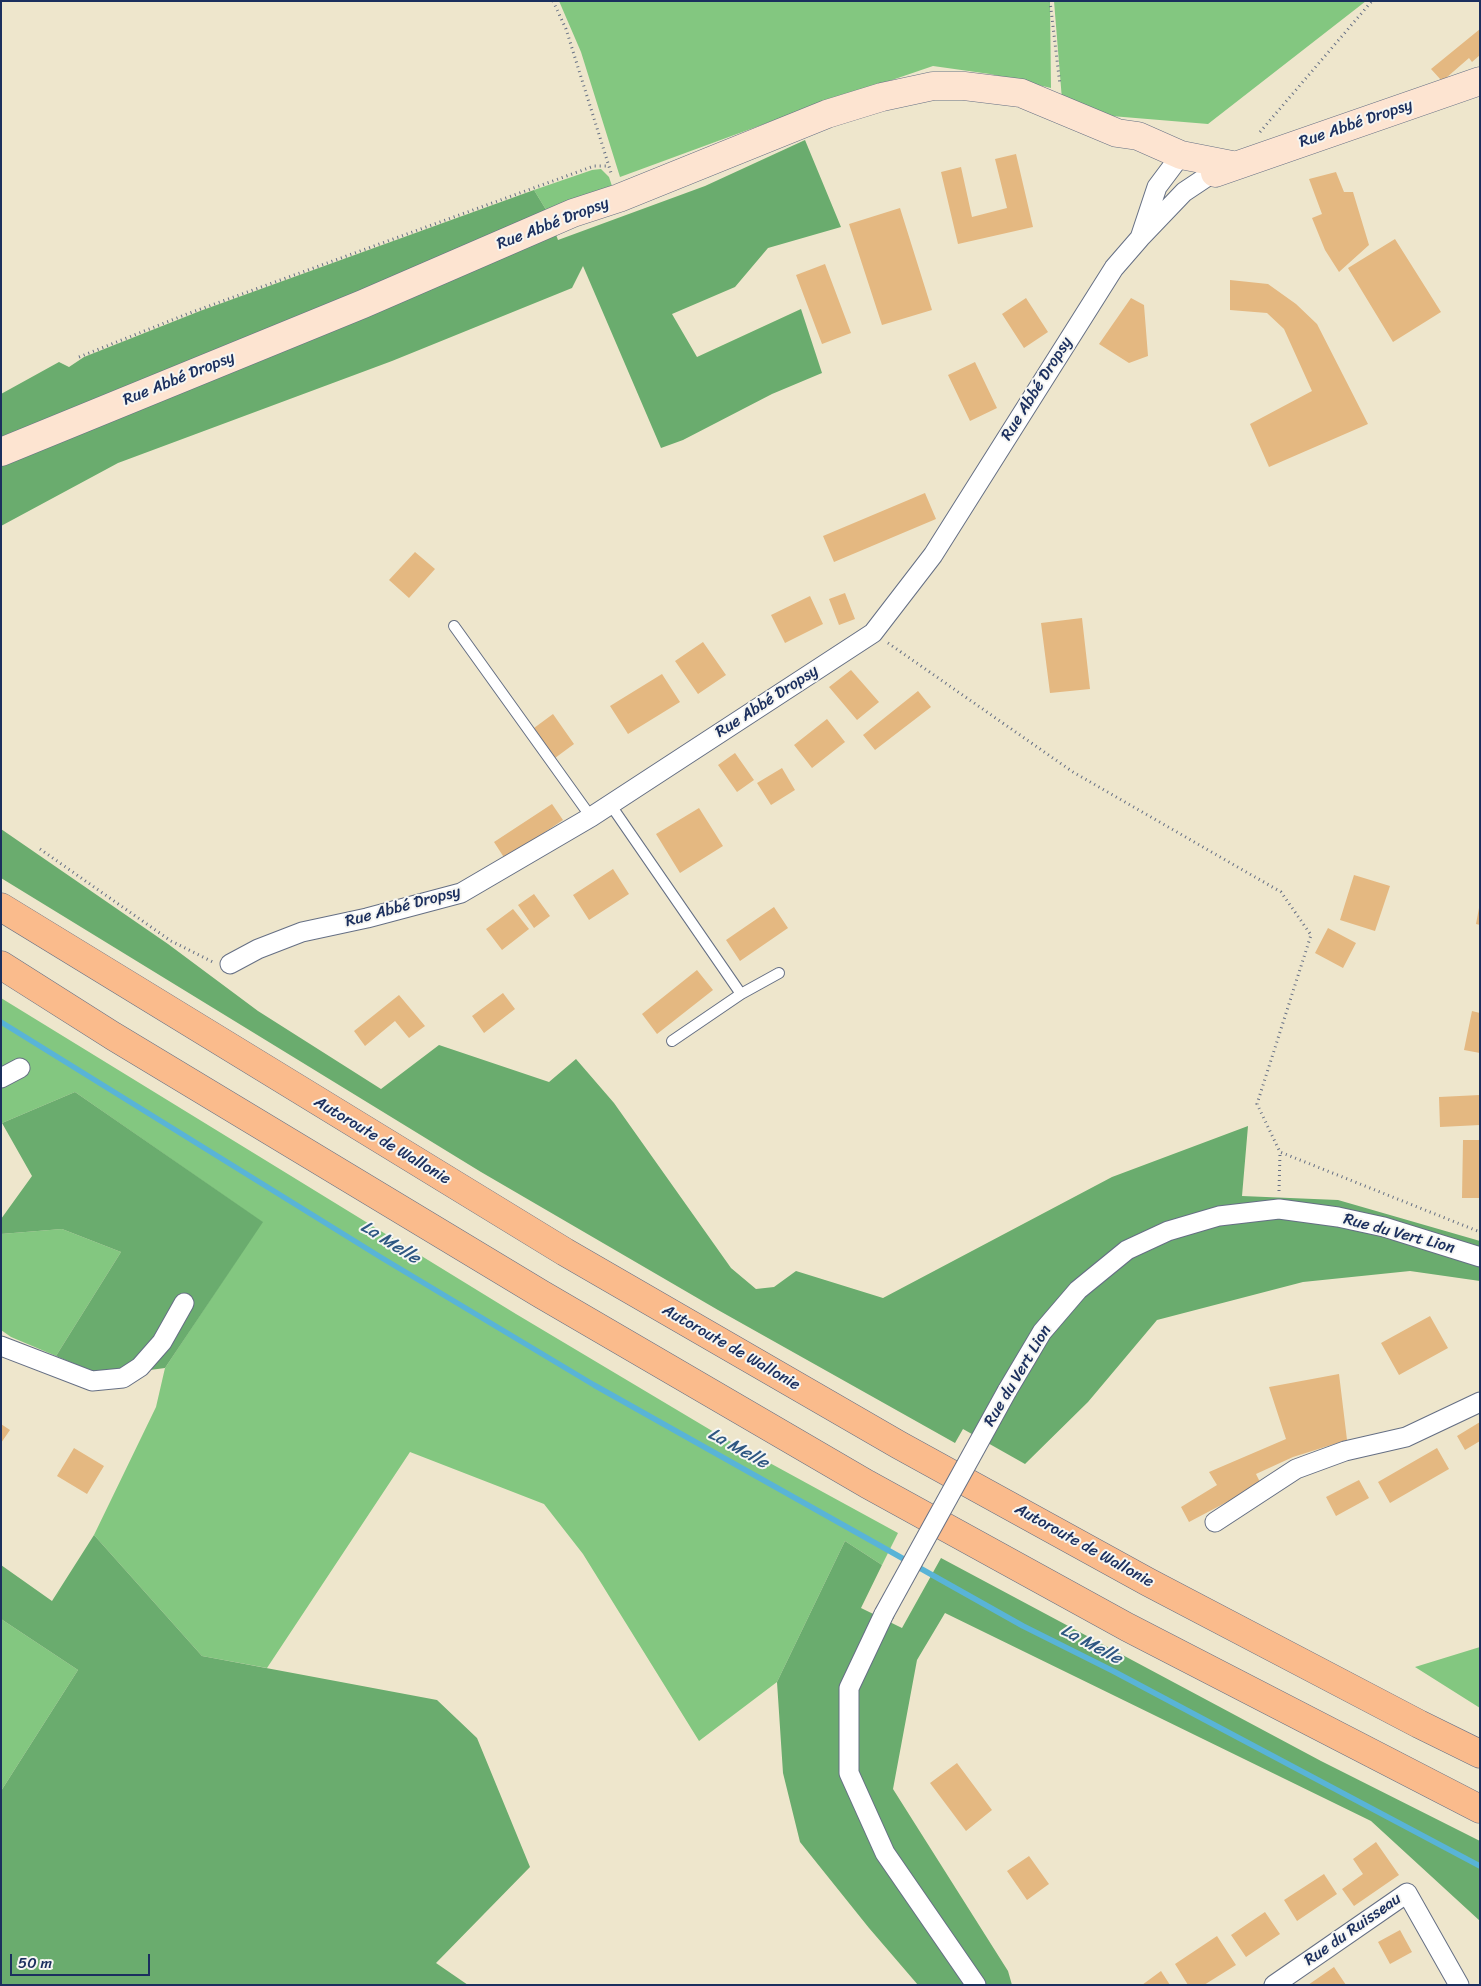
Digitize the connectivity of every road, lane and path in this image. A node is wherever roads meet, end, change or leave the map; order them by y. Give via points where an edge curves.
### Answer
1 (553, 1) edge
2 (1050, 1) edge
3 (1372, 1) edge
4 (1480, 81) edge
5 (1063, 112) junction
6 (1258, 135) dead end
7 (1176, 162) junction
8 (609, 166) junction
9 (1220, 170) junction
10 (619, 198) junction
11 (1140, 238) junction
12 (80, 357) dead end
13 (1, 452) edge
14 (454, 626) dead end
15 (873, 633) junction
16 (610, 804) junction
17 (591, 817) junction
18 (40, 849) dead end
19 (1, 907) edge
20 (230, 964) joint
21 (1, 965) edge
22 (779, 973) dead end
23 (741, 994) junction
24 (672, 1041) dead end
25 (20, 1068) dead end
26 (1, 1078) edge
27 (1280, 1152) junction
28 (1278, 1209) junction
29 (1480, 1232) edge
30 (1480, 1258) edge
31 (184, 1303) dead end
32 (1, 1346) edge
33 (1480, 1402) edge
34 (1215, 1522) dead end
35 (1480, 1754) edge
36 (1480, 1809) edge
37 (976, 1985) edge
38 (1274, 1985) edge
39 (1459, 1985) edge

1 - 8 path via 566,28
2 - 5 path
3 - 6 path
4 - 9 street, Rue Abbé Dropsy
5 - 7 street, Rue Abbé Dropsy via 1117,133 1138,136
5 - 10 street, Rue Abbé Dropsy via 1021,92 933,86 827,114
7 - 9 street, Rue Abbé Dropsy
7 - 11 street, Rue Abbé Dropsy via 1157,187
8 - 10 path
8 - 12 path via 594,166 187,314
9 - 11 street, Rue Abbé Dropsy via 1184,192
10 - 13 street, Rue Abbé Dropsy via 573,212 363,304
11 - 15 street, Rue Abbé Dropsy via 1114,268 933,555
14 - 17 lane
15 - 16 street, Rue Abbé Dropsy
15 - 27 path via 1072,772 1281,892 1311,935 1257,1104
16 - 17 street, Rue Abbé Dropsy
16 - 23 lane
17 - 20 street, Rue Abbé Dropsy via 461,893 302,932
18 - 20 path via 171,941 210,962
19 - 35 highway, Autoroute de Wallonie via 565,1252 899,1445 1148,1582
21 - 36 highway via 540,1294 867,1484 1127,1627
22 - 23 lane
23 - 24 lane
25 - 26 street
27 - 28 path
27 - 29 path
28 - 30 street, Rue du Vert Lion via 1384,1227
28 - 37 street, Rue du Vert Lion, bridge via 1219,1216 1168,1231 1127,1250 1078,1290 1042,1332 1008,1391 884,1614 849,1688 849,1773 885,1853
31 - 32 street via 162,1342 140,1367 122,1378 92,1380
33 - 34 street via 1406,1438 1345,1451 1296,1469
38 - 39 street, Rue du Ruisseau via 1407,1893

